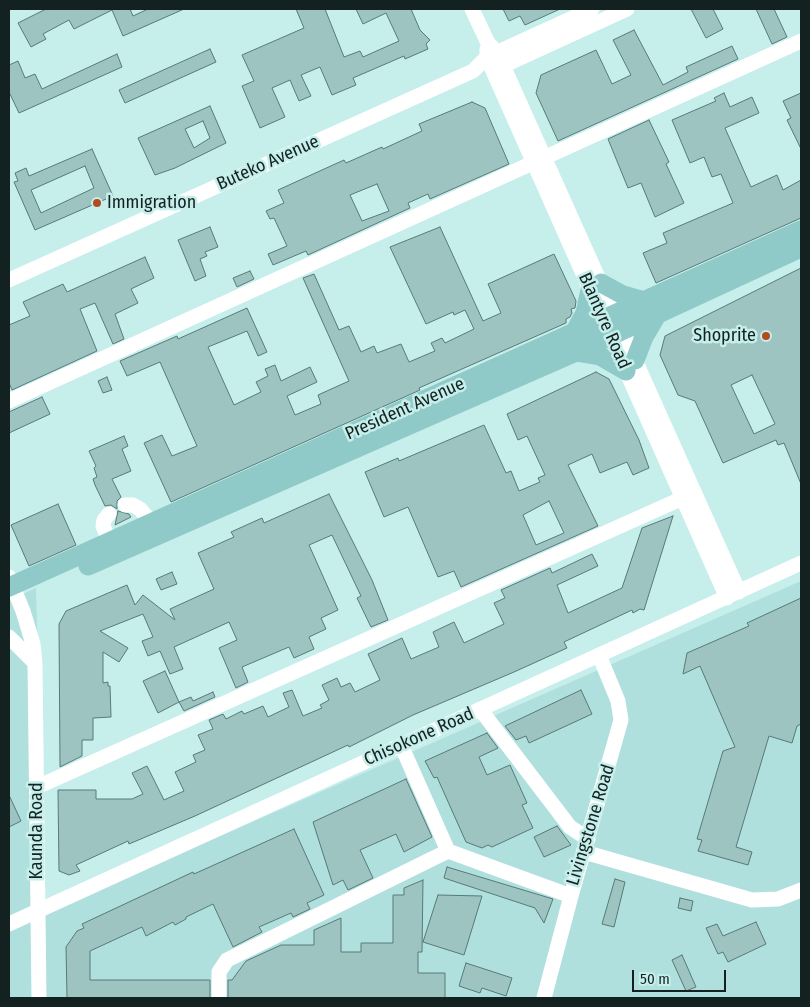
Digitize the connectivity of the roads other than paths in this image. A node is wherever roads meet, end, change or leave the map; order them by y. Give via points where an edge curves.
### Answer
1 (472, 9) edge
2 (592, 9) edge
3 (627, 9) edge
4 (801, 41) edge
5 (494, 58) junction
6 (539, 162) junction
7 (801, 230) edge
8 (801, 248) edge
9 (9, 280) edge
10 (595, 287) junction
11 (650, 308) junction
12 (613, 325) junction
13 (574, 333) junction
14 (576, 352) junction
15 (631, 365) junction
16 (9, 401) edge
17 (683, 498) junction
18 (125, 505) dead end
19 (109, 514) dead end
20 (152, 523) junction
21 (112, 548) junction
22 (801, 563) edge
23 (11, 589) edge
24 (733, 595) junction
25 (9, 638) edge
26 (599, 655) junction
27 (35, 663) junction
28 (480, 709) junction
29 (401, 745) junction
30 (37, 787) junction
31 (586, 846) junction
32 (448, 851) junction
33 (801, 890) edge
34 (571, 896) junction
35 (36, 910) junction
36 (9, 924) edge
37 (39, 998) edge
38 (219, 998) edge
39 (544, 998) edge

1 - 5 street, Blantyre Road
2 - 5 street, Buteko Avenue
3 - 5 street, Buteko Avenue
4 - 6 street
5 - 6 street, Blantyre Road
5 - 9 street, Buteko Avenue via 473,71
6 - 10 street, Blantyre Road
6 - 16 street
7 - 11 main road, President Avenue
8 - 11 main road, President Avenue
10 - 11 main road via 623,295
10 - 12 street, Blantyre Road
10 - 13 main road
11 - 12 main road, President Avenue
11 - 15 main road via 644,337
12 - 13 main road, President Avenue
12 - 14 main road, President Avenue
12 - 15 street, Blantyre Road
13 - 20 main road, President Avenue
14 - 15 main road
14 - 21 main road, President Avenue
15 - 17 street, Blantyre Road
15 - 24 street, Blantyre Road
17 - 24 street, Blantyre Road
17 - 30 street
18 - 20 street via 140,508
19 - 21 street via 103,526
20 - 21 main road, President Avenue
21 - 23 main road, President Avenue
22 - 24 street, Chisokone Road
23 - 27 street, Kaunda Road via 33,644
24 - 26 street, Chisokone Road
25 - 27 street
26 - 28 street, Chisokone Road
26 - 31 street, Livingstone Road via 618,701 621,720
27 - 30 street, Kaunda Road
28 - 29 street, Chisokone Road
28 - 31 street
29 - 32 street
29 - 35 street, Chisokone Road
30 - 35 street, Kaunda Road
31 - 33 street via 752,900 778,899
31 - 34 street, Livingstone Road
32 - 34 street
32 - 38 street via 226,960 219,972
34 - 39 street, Livingstone Road
35 - 36 street, Chisokone Road
35 - 37 street, Kaunda Road

